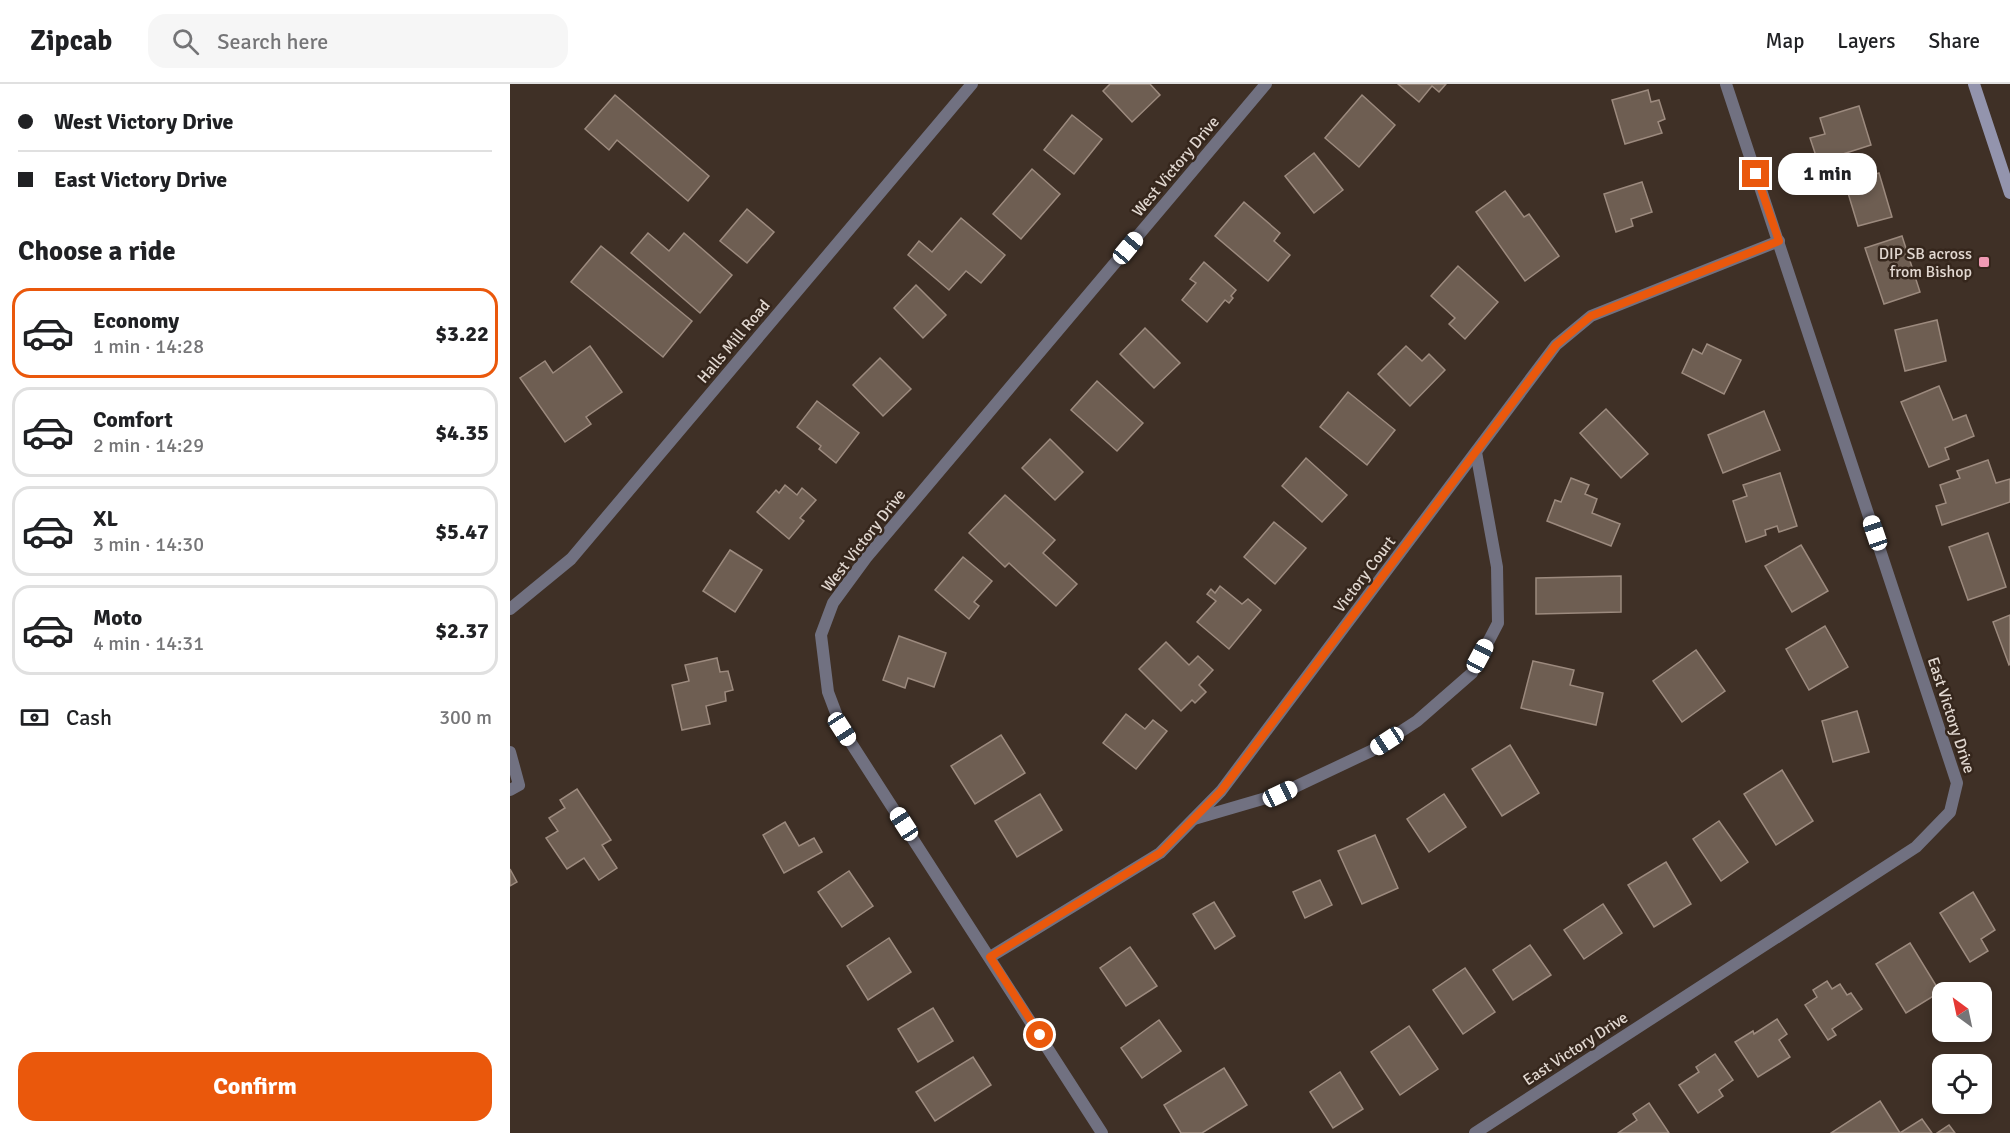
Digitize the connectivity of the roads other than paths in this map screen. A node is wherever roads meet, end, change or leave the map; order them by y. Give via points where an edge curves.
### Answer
1 (972, 84) edge
2 (1266, 84) edge
3 (1726, 84) edge
4 (1974, 84) edge
5 (2010, 193) edge
6 (1779, 241) junction
7 (1476, 452) junction
8 (510, 609) edge
9 (510, 752) edge
10 (510, 790) edge
11 (1193, 820) junction
12 (990, 957) junction
13 (1102, 1133) edge
14 (1475, 1133) edge

1 - 8 street, Halls Mill Road via 571,559
2 - 12 street, West Victory Drive via 866,558 833,603 821,635 828,692 842,729
3 - 6 street, East Victory Drive
4 - 5 main road
6 - 7 street, Victory Court via 1591,316 1556,345
6 - 14 street, East Victory Drive via 1957,783 1950,812 1916,847
7 - 11 street, Victory Court via 1221,791
7 - 11 street via 1497,567 1498,623 1472,673 1417,721 1371,751 1280,794
9 - 10 street via 519,785
11 - 12 street, Victory Court via 1160,853
12 - 13 street, West Victory Drive

